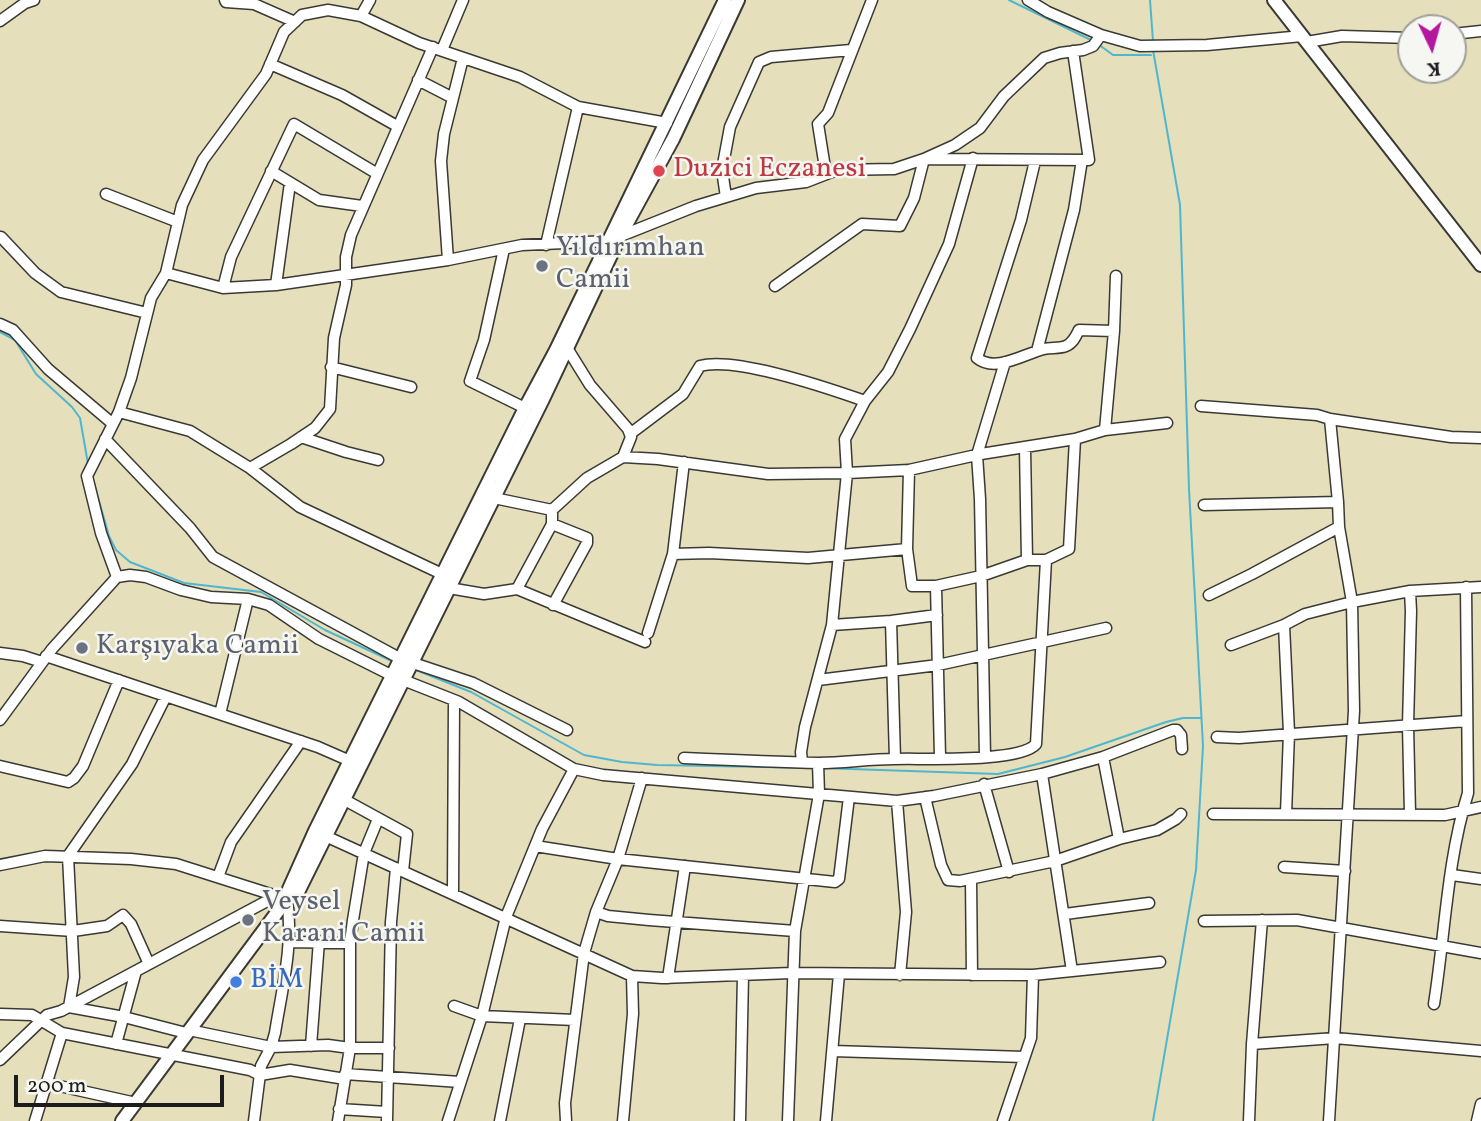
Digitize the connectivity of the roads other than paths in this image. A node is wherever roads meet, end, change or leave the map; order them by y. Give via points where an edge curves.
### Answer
1 (225, 0) edge
2 (370, 0) edge
3 (463, 0) edge
4 (725, 0) edge
5 (738, 0) edge
6 (873, 0) edge
7 (1028, 0) edge
8 (1274, 0) edge
9 (28, 1) edge
10 (361, 16) junction
11 (0, 21) edge
12 (295, 22) junction
13 (1397, 38) edge
14 (1305, 39) junction
15 (1097, 40) junction
16 (438, 49) junction
17 (851, 50) junction
18 (1073, 51) junction
19 (463, 58) junction
20 (270, 64) junction
21 (418, 80) junction
22 (453, 98) junction
23 (578, 107) junction
24 (667, 123) junction
25 (397, 127) junction
26 (973, 158) junction
27 (924, 159) junction
28 (1082, 160) junction
29 (1035, 161) junction
30 (271, 171) junction
31 (376, 173) junction
32 (826, 174) junction
33 (290, 183) junction
34 (106, 194) dead end
35 (726, 197) junction
36 (362, 206) junction
37 (178, 222) junction
38 (620, 236) junction
39 (1, 237) edge
40 (608, 241) junction
41 (546, 245) junction
42 (504, 249) junction
43 (448, 260) junction
44 (1481, 265) edge
45 (166, 274) junction
46 (346, 275) junction
47 (1116, 276) dead end
48 (276, 285) junction
49 (775, 286) dead end
50 (223, 288) junction
51 (147, 313) junction
52 (0, 324) edge
53 (1114, 331) junction
54 (567, 348) junction
55 (1037, 351) junction
56 (1005, 362) junction
57 (331, 367) junction
58 (411, 387) dead end
59 (865, 401) junction
60 (1202, 406) dead end
61 (525, 408) junction
62 (120, 412) junction
63 (1330, 419) junction
64 (1167, 423) dead end
65 (113, 424) junction
66 (1105, 430) junction
67 (630, 434) junction
68 (301, 437) junction
69 (1481, 438) edge
70 (105, 439) junction
71 (1074, 439) junction
72 (1025, 448) junction
73 (977, 455) junction
74 (623, 457) junction
75 (378, 460) dead end
76 (684, 462) junction
77 (250, 468) junction
78 (909, 470) junction
79 (847, 474) junction
80 (495, 498) junction
81 (1338, 502) junction
82 (1204, 505) dead end
83 (552, 510) junction
84 (552, 524) junction
85 (1339, 527) junction
86 (907, 549) junction
87 (673, 554) junction
88 (840, 554) junction
89 (1027, 559) junction
90 (1046, 560) junction
91 (442, 574) junction
92 (981, 576) junction
93 (117, 577) junction
94 (936, 586) junction
95 (1466, 587) junction
96 (1481, 587) edge
97 (449, 588) junction
98 (517, 589) junction
99 (1410, 591) junction
100 (1209, 595) dead end
101 (248, 599) junction
102 (1352, 602) junction
103 (553, 604) junction
104 (937, 615) junction
105 (891, 621) junction
106 (832, 625) junction
107 (1284, 625) junction
108 (1106, 628) dead end
109 (1042, 643) junction
110 (1231, 645) dead end
111 (0, 653) edge
112 (984, 655) junction
113 (44, 659) junction
114 (938, 665) junction
115 (402, 668) junction
116 (891, 672) junction
117 (119, 680) junction
118 (818, 680) junction
119 (166, 696) junction
120 (454, 701) junction
121 (220, 714) junction
122 (0, 720) edge
123 (1467, 721) junction
124 (1408, 725) junction
125 (1353, 728) junction
126 (568, 730) dead end
127 (1289, 733) junction
128 (1217, 737) dead end
129 (301, 741) junction
130 (1182, 749) dead end
131 (985, 756) junction
132 (940, 757) junction
133 (1103, 757) junction
134 (684, 758) dead end
135 (895, 758) junction
136 (350, 761) junction
137 (802, 761) junction
138 (0, 766) edge
139 (818, 767) junction
140 (574, 769) junction
141 (1042, 774) junction
142 (642, 778) junction
143 (985, 785) junction
144 (819, 794) junction
145 (849, 797) junction
146 (925, 797) junction
147 (343, 799) junction
148 (897, 801) junction
149 (1481, 807) edge
150 (1462, 812) junction
151 (1181, 814) dead end
152 (1213, 814) dead end
153 (1286, 814) junction
154 (1348, 814) junction
155 (1410, 814) junction
156 (378, 819) junction
157 (319, 833) junction
158 (1119, 839) junction
159 (535, 846) junction
160 (364, 853) junction
161 (68, 856) junction
162 (618, 859) junction
163 (1055, 861) junction
164 (0, 865) edge
165 (685, 866) junction
166 (1284, 867) dead end
167 (399, 869) junction
168 (1345, 871) junction
169 (1009, 872) junction
170 (1452, 875) junction
171 (218, 877) junction
172 (971, 879) junction
173 (1481, 879) edge
174 (804, 880) junction
175 (453, 893) junction
176 (287, 899) junction
177 (1149, 903) dead end
178 (596, 912) junction
179 (1065, 914) junction
180 (506, 916) junction
181 (1204, 920) dead end
182 (1262, 920) junction
183 (675, 921) junction
184 (0, 926) edge
185 (1342, 927) junction
186 (74, 931) junction
187 (795, 931) junction
188 (319, 941) junction
189 (289, 942) junction
190 (350, 943) junction
191 (1443, 946) junction
192 (584, 953) junction
193 (1481, 953) edge
194 (1160, 962) dead end
195 (149, 964) junction
196 (136, 971) junction
197 (1072, 971) junction
198 (792, 973) junction
199 (839, 974) junction
200 (743, 975) junction
201 (900, 975) junction
202 (972, 975) junction
203 (1033, 975) junction
204 (632, 976) junction
205 (668, 978) junction
206 (1434, 1004) dead end
207 (454, 1006) dead end
208 (69, 1007) junction
209 (0, 1014) edge
210 (482, 1016) junction
211 (124, 1017) junction
212 (520, 1019) junction
213 (575, 1020) junction
214 (40, 1021) junction
215 (187, 1032) junction
216 (62, 1033) junction
217 (1335, 1038) junction
218 (116, 1044) junction
219 (1252, 1044) junction
220 (311, 1046) junction
221 (271, 1047) junction
222 (350, 1048) junction
223 (388, 1048) junction
224 (1481, 1050) edge
225 (833, 1051) junction
226 (170, 1056) junction
227 (1024, 1057) junction
228 (0, 1060) edge
229 (260, 1075) junction
230 (345, 1077) junction
231 (388, 1077) junction
232 (460, 1082) junction
233 (46, 1083) junction
234 (136, 1103) junction
235 (1481, 1104) edge
236 (339, 1110) junction
237 (387, 1117) edge
238 (35, 1121) edge
239 (122, 1121) edge
240 (254, 1121) edge
241 (338, 1121) edge
242 (447, 1121) edge
243 (500, 1121) edge
244 (566, 1121) edge
245 (623, 1121) edge
246 (740, 1121) edge
247 (788, 1121) edge
248 (826, 1121) edge
249 (1003, 1121) edge
250 (1249, 1121) edge
251 (1329, 1121) edge
252 (1477, 1121) edge

1 - 12 street via 254,4
2 - 10 street
3 - 16 street
4 - 24 main road
5 - 38 main road via 673,139
6 - 17 street
7 - 15 street
8 - 14 main road
9 - 11 street
10 - 12 street via 328,10 302,15
10 - 16 street
12 - 20 street via 284,32
13 - 14 street
14 - 15 street via 1140,46
14 - 44 main road
15 - 18 street via 1083,51
16 - 19 street
16 - 21 street
17 - 32 street via 828,113 818,124
17 - 35 street via 759,62 730,127 722,170
18 - 27 street via 1044,58 1004,96 980,128
18 - 28 street via 1089,160
19 - 22 street
19 - 23 street via 520,77
20 - 25 street
20 - 37 street via 203,160 181,205
21 - 22 street
21 - 25 street
22 - 43 street via 441,161
23 - 24 street
23 - 41 street
24 - 40 main road
25 - 31 street
26 - 27 street
26 - 29 street
26 - 59 street via 943,256 888,372
27 - 32 street via 894,169
27 - 49 street via 914,198 900,226 862,224
28 - 29 street
28 - 55 street via 1074,210
29 - 56 street via 977,358
30 - 31 street via 294,124
30 - 33 street
30 - 50 street via 231,257
31 - 36 street
32 - 35 street
33 - 36 street via 319,200
33 - 48 street
34 - 37 street
35 - 38 street
36 - 46 street via 351,235
37 - 45 street
38 - 40 street
38 - 54 main road
39 - 51 street via 35,274 61,292
40 - 41 street
40 - 61 main road
41 - 42 street
42 - 43 street
42 - 61 street via 470,381
43 - 46 street
45 - 50 street
45 - 51 street
46 - 48 street
46 - 57 street
47 - 53 street
48 - 50 street
51 - 62 street
52 - 65 street via 13,330 48,369
53 - 55 street via 1079,330 1067,346
53 - 66 street
54 - 67 street
54 - 80 main road
55 - 56 street
56 - 73 street
57 - 58 street
57 - 68 street via 330,409
59 - 67 street via 818,385 713,362 700,366 683,394
59 - 79 street via 845,439
60 - 63 street
61 - 91 main road
62 - 65 street
62 - 77 street via 190,431
63 - 69 street
63 - 81 street
64 - 66 street
65 - 70 street
66 - 71 street
67 - 74 street
68 - 75 street
68 - 77 street
70 - 93 street via 87,476
70 - 115 street via 213,557
71 - 72 street
71 - 90 street via 1069,550
72 - 73 street
72 - 89 street
73 - 78 street
73 - 92 street
74 - 76 street
74 - 83 street via 587,478
76 - 79 street via 768,474
76 - 87 street
77 - 91 street via 300,507
78 - 79 street
78 - 86 street
79 - 88 street
80 - 83 street
80 - 97 main road
81 - 82 street
81 - 85 street
83 - 84 street
84 - 98 street
84 - 103 street via 587,538
85 - 100 street
85 - 102 street
86 - 88 street
86 - 94 street via 912,586
87 - 88 street via 808,558
87 - 103 street via 646,637
88 - 106 street
89 - 90 street
89 - 92 street
90 - 109 street
91 - 115 main road
92 - 94 street
92 - 112 street
93 - 101 street via 146,576 211,597
93 - 113 street
94 - 104 street
95 - 96 street
95 - 99 street
95 - 123 street
97 - 98 street via 484,594
97 - 115 main road
98 - 103 street
99 - 102 street
99 - 124 street
101 - 115 street via 269,606 319,639
101 - 121 street
102 - 107 street
102 - 125 street
104 - 105 street
104 - 114 street
105 - 106 street
105 - 116 street
106 - 118 street
107 - 110 street
107 - 127 street
108 - 109 street
109 - 112 street
109 - 131 street via 1036,744 1025,752
111 - 113 street
112 - 114 street
112 - 131 street
113 - 117 street
113 - 122 street
114 - 116 street
114 - 132 street
115 - 120 street
115 - 126 street via 473,683
115 - 136 main road
115 - 147 main road
116 - 118 street
116 - 135 street
117 - 119 street
117 - 138 street via 74,778 68,782
118 - 137 street via 805,727
119 - 121 street
119 - 161 street via 132,764
120 - 140 street
120 - 175 street
121 - 129 street
123 - 124 street
123 - 150 street via 1468,793
124 - 125 street
124 - 155 street
125 - 127 street
125 - 154 street
127 - 128 street
127 - 153 street
129 - 136 street
129 - 171 street via 231,842
130 - 133 street via 1181,735 1173,730
131 - 132 street
132 - 135 street
133 - 141 street
133 - 158 street
134 - 137 street
135 - 139 street
136 - 157 main road
137 - 139 street
139 - 144 street
140 - 142 street
140 - 159 street
141 - 143 street
141 - 163 street
142 - 144 street
142 - 162 street
143 - 146 street
143 - 169 street
144 - 145 street
144 - 174 street
145 - 148 street
145 - 174 street via 839,878 835,882
146 - 148 street
146 - 172 street via 948,880
147 - 156 street
147 - 157 main road
148 - 201 street via 906,912
149 - 150 street
150 - 155 street
150 - 170 street
151 - 158 street via 1157,830
152 - 153 street
153 - 154 street
154 - 155 street
154 - 168 street
156 - 160 street
156 - 167 street via 407,834
157 - 160 street
157 - 176 main road via 297,894
158 - 163 street
159 - 162 street
159 - 180 street
160 - 167 street
160 - 190 street
161 - 164 street
161 - 171 street via 176,864
161 - 186 street
162 - 165 street
162 - 178 street
163 - 169 street
163 - 179 street
165 - 174 street
165 - 183 street
166 - 168 street
167 - 175 street
167 - 223 street via 391,922
168 - 185 street
169 - 172 street
170 - 173 street
170 - 191 street
171 - 176 street
172 - 202 street
174 - 187 street
175 - 180 street
176 - 189 street
176 - 195 street via 267,901
176 - 215 main road
177 - 179 street
178 - 183 street
178 - 192 street
179 - 197 street
180 - 192 street
180 - 210 street
181 - 182 street
182 - 185 street
182 - 219 street
183 - 187 street
183 - 205 street
184 - 186 street
185 - 191 street
185 - 217 street
186 - 195 street via 107,926 123,915
186 - 208 street
187 - 198 street
188 - 189 street
188 - 190 street
188 - 220 street
189 - 221 street
190 - 222 street
191 - 193 street
191 - 206 street
192 - 204 street
192 - 213 street
194 - 197 street
195 - 196 street
196 - 208 street
196 - 211 street
197 - 203 street
198 - 199 street
198 - 200 street
198 - 247 street
199 - 201 street
199 - 225 street
200 - 205 street
200 - 246 street
201 - 202 street
202 - 203 street
203 - 227 street via 1031,1038
204 - 205 street
204 - 245 street
207 - 210 street
208 - 211 street
208 - 214 street
209 - 214 street via 32,1015
210 - 212 street
210 - 232 street
211 - 215 street
211 - 218 street
212 - 213 street
212 - 243 street
213 - 244 street
214 - 216 street
214 - 228 street
215 - 221 street
215 - 226 main road
216 - 218 street
216 - 233 street
217 - 219 street
217 - 224 street
217 - 251 street
218 - 226 street
219 - 250 street
220 - 221 street
220 - 222 street
221 - 229 street
222 - 223 street
222 - 230 street
223 - 231 street
225 - 227 street
225 - 248 street
226 - 229 street
226 - 234 main road
227 - 249 street
229 - 230 street via 290,1070
229 - 240 street
230 - 231 street
230 - 236 street
231 - 232 street
231 - 237 street
232 - 242 street
233 - 234 street
233 - 238 street
234 - 239 main road
235 - 252 street
236 - 237 street
236 - 241 street

